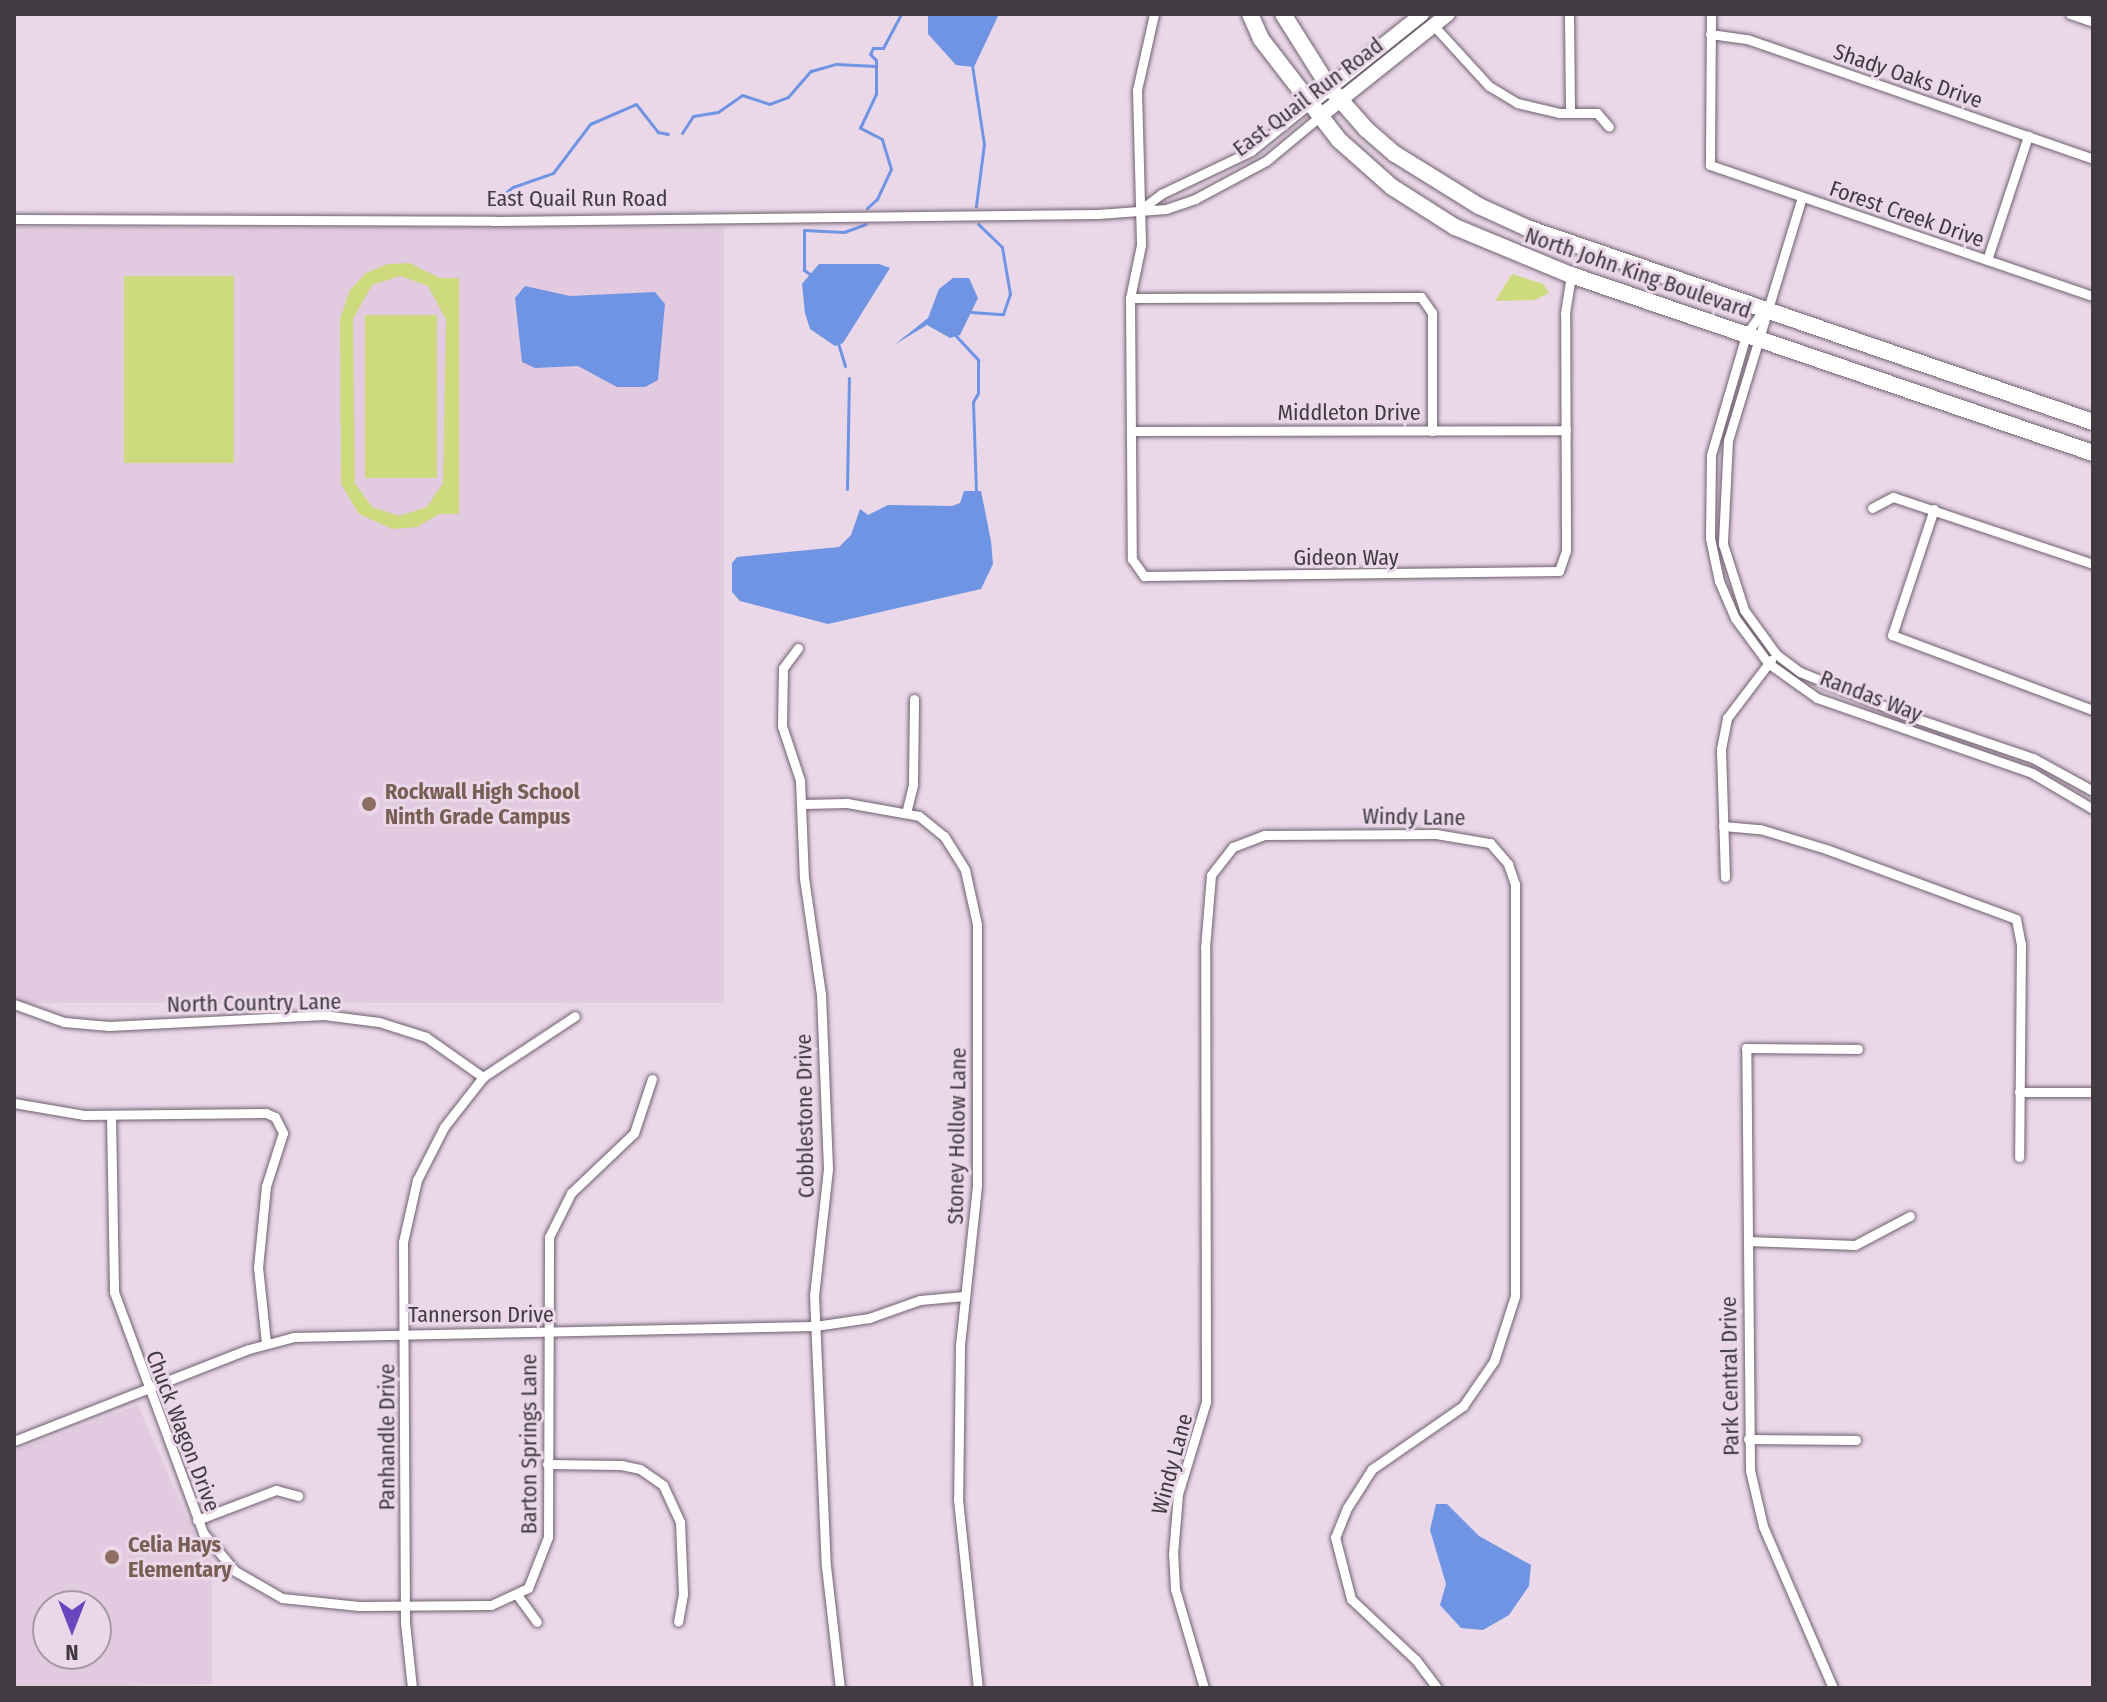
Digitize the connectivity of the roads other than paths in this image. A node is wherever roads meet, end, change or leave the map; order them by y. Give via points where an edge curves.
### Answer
1 (1154, 14) edge
2 (1250, 14) edge
3 (1283, 14) edge
4 (1422, 14) edge
5 (1448, 14) edge
6 (1569, 14) edge
7 (1711, 14) edge
8 (2070, 14) edge
9 (2093, 22) edge
10 (1434, 26) junction
11 (1710, 34) junction
12 (1334, 93) junction
13 (1314, 111) junction
14 (1570, 113) junction
15 (1609, 127) dead end
16 (2028, 136) junction
17 (2093, 159) edge
18 (1802, 197) junction
19 (1140, 210) junction
20 (14, 219) edge
21 (1987, 260) junction
22 (1571, 275) junction
23 (2093, 296) edge
24 (1130, 298) junction
25 (1764, 310) junction
26 (1754, 337) junction
27 (2093, 422) edge
28 (1566, 430) junction
29 (1131, 431) junction
30 (1432, 431) junction
31 (2093, 453) edge
32 (1872, 508) dead end
33 (1934, 509) junction
34 (2093, 564) edge
35 (798, 648) dead end
36 (1776, 654) junction
37 (1768, 663) junction
38 (914, 699) dead end
39 (2093, 710) edge
40 (2093, 791) edge
41 (803, 804) junction
42 (2093, 809) edge
43 (906, 813) junction
44 (1723, 826) junction
45 (1725, 877) dead end
46 (14, 1004) edge
47 (575, 1016) dead end
48 (1858, 1049) dead end
49 (483, 1077) junction
50 (652, 1079) dead end
51 (2019, 1092) junction
52 (2093, 1092) edge
53 (14, 1103) edge
54 (111, 1116) junction
55 (2019, 1157) dead end
56 (1910, 1216) dead end
57 (1748, 1241) junction
58 (964, 1296) junction
59 (815, 1326) junction
60 (547, 1332) junction
61 (404, 1333) junction
62 (266, 1343) junction
63 (147, 1389) junction
64 (1748, 1439) junction
65 (1856, 1440) dead end
66 (14, 1441) edge
67 (547, 1464) junction
68 (298, 1496) dead end
69 (197, 1520) junction
70 (518, 1596) junction
71 (405, 1605) junction
72 (537, 1622) dead end
73 (678, 1622) dead end
74 (412, 1688) edge
75 (840, 1688) edge
76 (978, 1688) edge
77 (1204, 1688) edge
78 (1437, 1688) edge
79 (1833, 1688) edge

1 - 19 street via 1137,90
2 - 13 main road, North John King Boulevard via 1261,39
3 - 12 main road, North John King Boulevard
4 - 12 street, East Quail Run Road
5 - 10 street, East Quail Run Road
6 - 14 street
7 - 11 street
8 - 9 street
10 - 12 street, East Quail Run Road
10 - 14 street via 1489,86 1528,106
11 - 16 street, Shady Oaks Drive via 1747,39
11 - 18 street, Forest Creek Drive via 1710,165
12 - 13 street, East Quail Run Road
12 - 25 main road, North John King Boulevard via 1395,154 1479,206
13 - 19 street, East Quail Run Road
13 - 19 street, East Quail Run Road via 1266,161 1166,209
13 - 22 main road, North John King Boulevard via 1365,165 1419,205 1493,246
14 - 15 street via 1597,113
16 - 17 street, Shady Oaks Drive
16 - 21 street
18 - 21 street, Forest Creek Drive
18 - 25 street, Randas Way
19 - 20 street, East Quail Run Road via 1004,218
19 - 24 street via 1141,245
21 - 23 street, Forest Creek Drive
22 - 26 main road, North John King Boulevard
22 - 28 street via 1565,313
24 - 29 street
24 - 30 street via 1409,295 1429,304
25 - 26 street, Randas Way
25 - 26 street, Randas Way
25 - 27 main road, North John King Boulevard
26 - 31 main road, North John King Boulevard
26 - 36 street, Randas Way via 1728,440 1723,544 1735,590
26 - 37 street, Randas Way via 1713,438 1710,538 1724,597
28 - 29 street, Gideon Way via 1566,551 1559,571 1154,578 1135,569
28 - 30 street, Middleton Drive
29 - 30 street, Middleton Drive
32 - 33 street via 1893,497
33 - 34 street
33 - 39 street via 1892,635
35 - 41 street, Cobblestone Drive via 783,668 782,711
36 - 37 street
36 - 40 street, Randas Way via 1825,685 2033,758
37 - 42 street, Randas Way via 1817,698 2032,773
37 - 44 street via 1727,718 1721,749
38 - 43 street via 913,784
41 - 43 street, Stoney Hollow Lane via 847,803
41 - 59 street, Cobblestone Drive via 804,878 821,994 828,1169
43 - 58 street, Stoney Hollow Lane via 919,816 951,847 965,870 977,924 977,1186
44 - 45 street
44 - 51 street via 1760,829 1826,849 2016,919 2021,944
46 - 49 street, North Country Lane via 64,1022 109,1026 324,1015 379,1022 426,1037
47 - 49 street, Panhandle Drive
48 - 57 street, Park Central Drive via 1746,1048
49 - 61 street, Panhandle Drive via 444,1127 417,1180 403,1242
50 - 60 street, Barton Springs Lane via 634,1133 571,1193 549,1237
51 - 52 street
51 - 55 street
53 - 54 street
54 - 62 street via 275,1117 283,1133 266,1186 258,1267
54 - 63 street, Chuck Wagon Drive via 114,1292
56 - 57 street via 1855,1245
57 - 64 street, Park Central Drive
58 - 59 street, Tannerson Drive via 920,1300 869,1318
58 - 76 street, Stoney Hollow Lane via 958,1499
59 - 60 street, Tannerson Drive
59 - 75 street, Cobblestone Drive via 826,1566
60 - 61 street, Tannerson Drive
60 - 67 street, Barton Springs Lane
61 - 62 street, Tannerson Drive via 314,1335
61 - 71 street, Panhandle Drive
62 - 63 street, Tannerson Drive
63 - 66 street, Tannerson Drive
63 - 69 street, Chuck Wagon Drive
64 - 65 street
64 - 79 street, Park Central Drive via 1763,1526
67 - 70 street, Barton Springs Lane via 545,1555
67 - 73 street via 631,1467 663,1485 680,1522 683,1594
68 - 69 street via 276,1490
69 - 71 street, Chuck Wagon Drive via 235,1571 282,1598
70 - 71 street via 491,1605
70 - 72 street
71 - 74 street, Panhandle Drive
77 - 78 street, Windy Lane via 1178,1600 1173,1554 1178,1494 1206,1402 1205,948 1211,875 1233,847 1265,835 1436,834 1490,843 1508,864 1515,884 1515,1296 1494,1361 1470,1396 1422,1439 1372,1469 1335,1537 1351,1599 1416,1660

